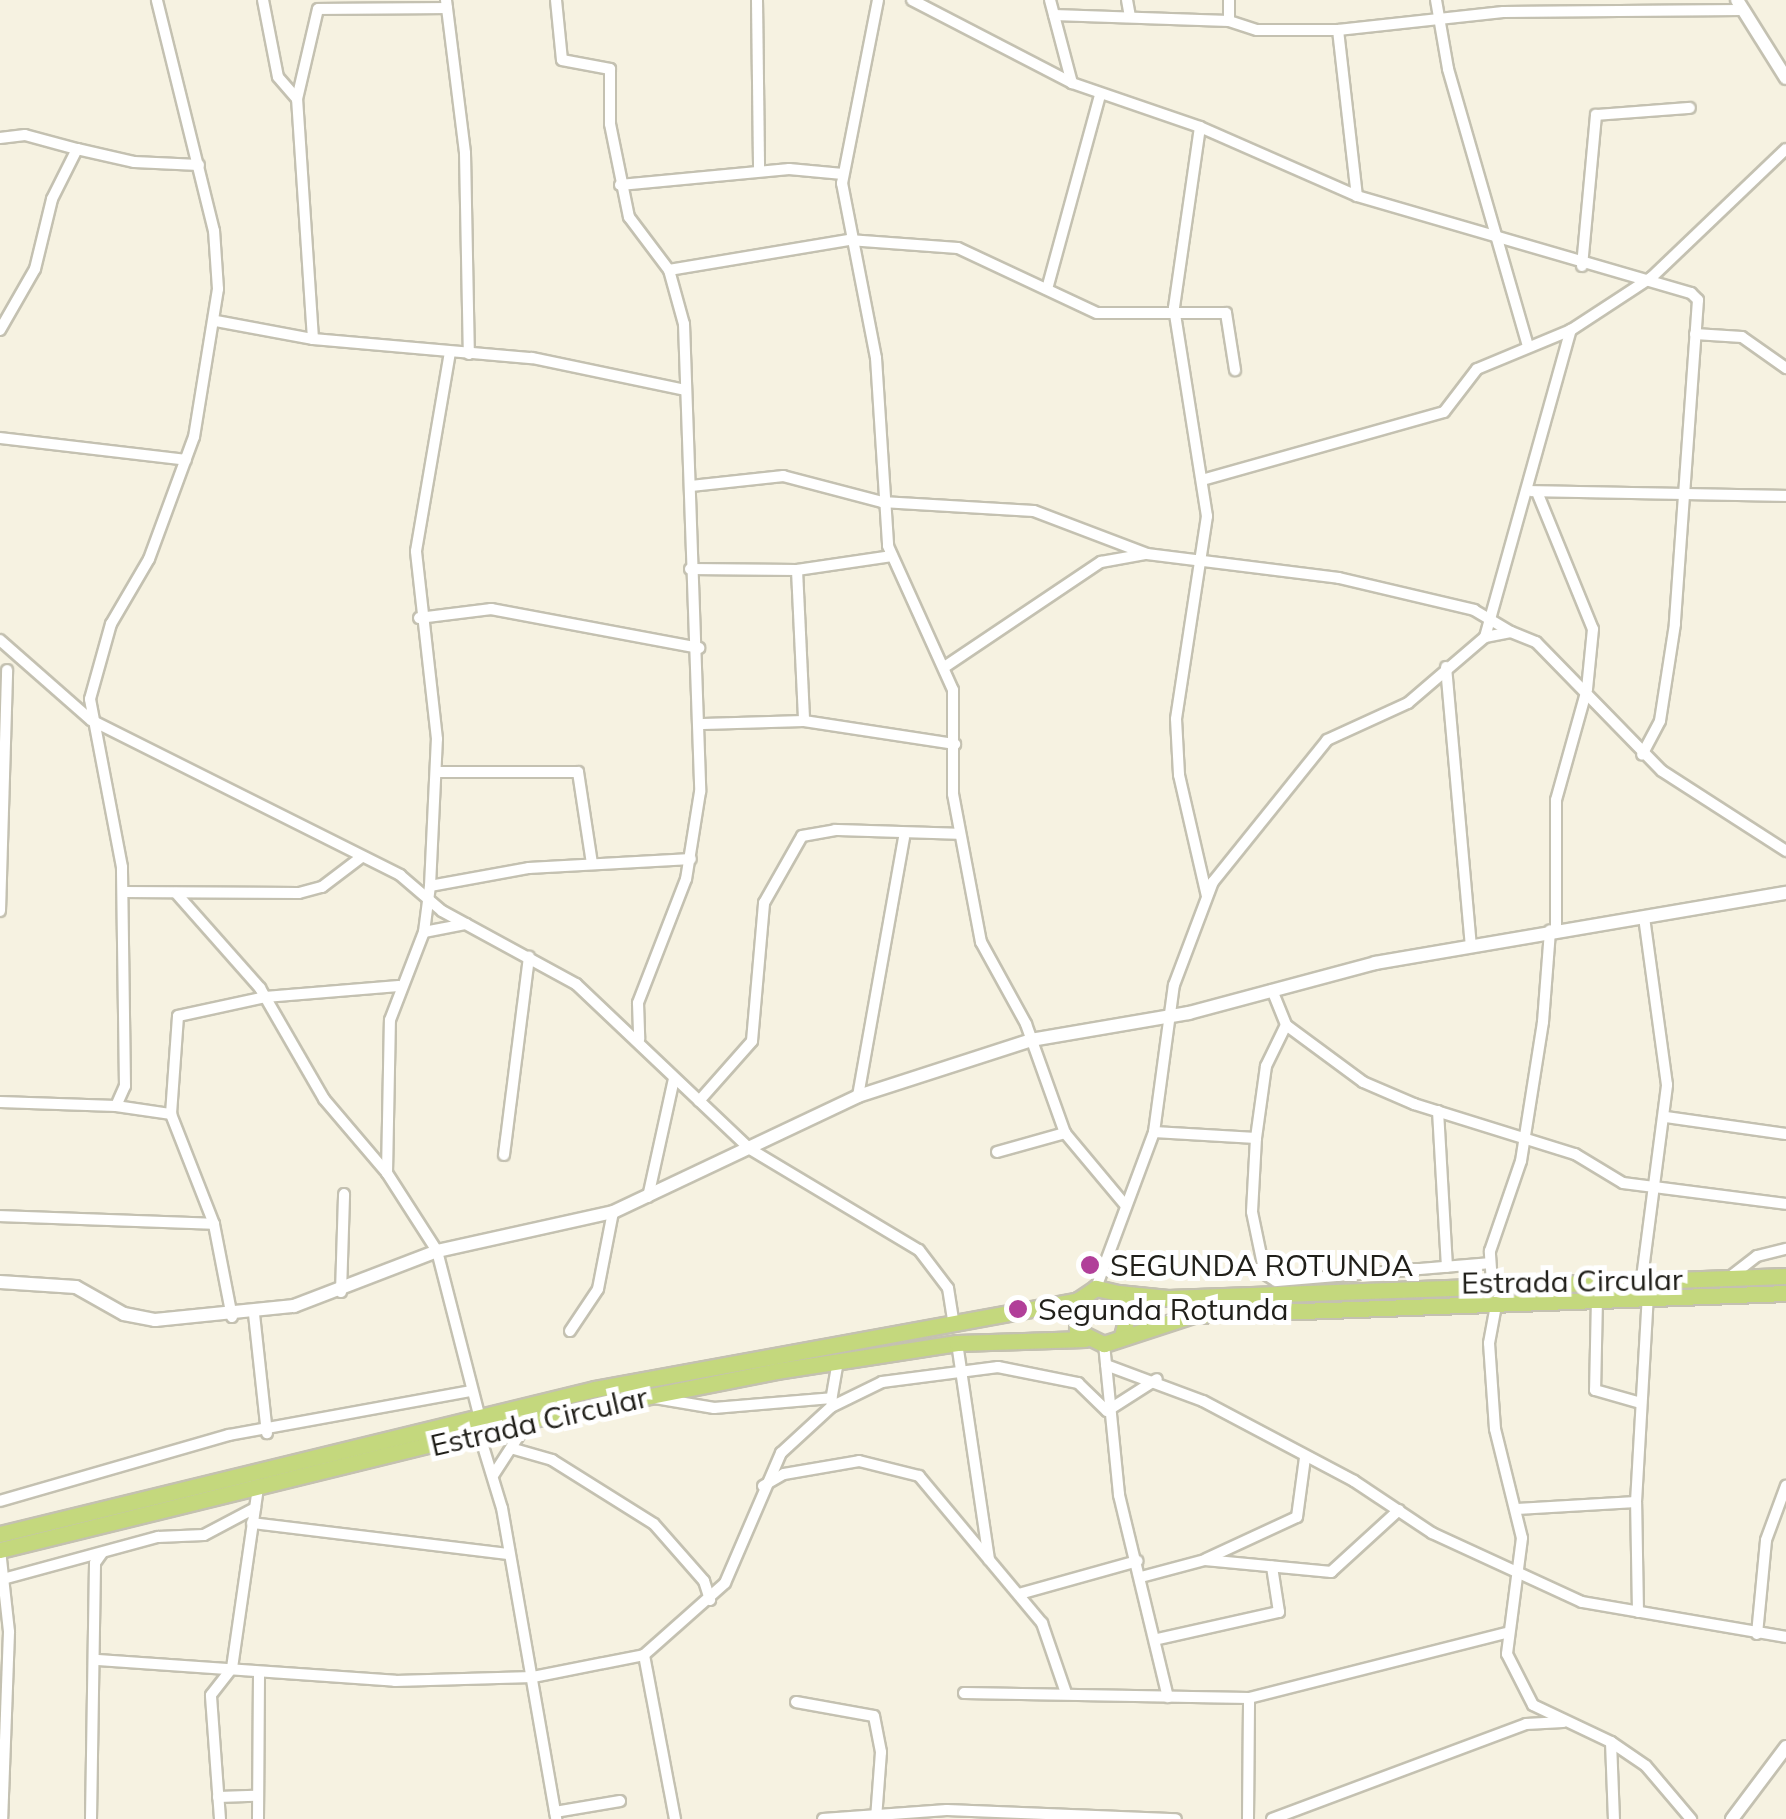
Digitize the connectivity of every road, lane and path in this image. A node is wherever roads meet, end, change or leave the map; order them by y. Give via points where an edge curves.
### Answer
1 (157, 0) edge
2 (263, 0) edge
3 (556, 0) edge
4 (757, 0) edge
5 (878, 0) edge
6 (912, 0) edge
7 (1050, 0) edge
8 (1128, 0) edge
9 (1229, 0) edge
10 (1436, 0) edge
11 (446, 4) edge
12 (1740, 5) edge
13 (1054, 15) junction
14 (1130, 17) junction
15 (1439, 17) junction
16 (1229, 21) junction
17 (1338, 30) junction
18 (1786, 78) edge
19 (1072, 83) junction
20 (1100, 94) junction
21 (297, 99) junction
22 (1690, 108) dead end
23 (1200, 127) junction
24 (0, 138) edge
25 (77, 148) junction
26 (1786, 149) edge
27 (200, 165) junction
28 (759, 171) junction
29 (843, 174) junction
30 (620, 186) junction
31 (1357, 196) junction
32 (1491, 231) junction
33 (849, 240) junction
34 (1582, 266) junction
35 (669, 270) junction
36 (1652, 277) junction
37 (1047, 289) junction
38 (1174, 308) junction
39 (216, 321) junction
40 (0, 330) edge
41 (1570, 330) junction
42 (1694, 334) junction
43 (313, 340) junction
44 (1528, 347) junction
45 (450, 353) junction
46 (469, 354) junction
47 (1786, 368) edge
48 (1236, 370) dead end
49 (686, 390) junction
50 (0, 438) edge
51 (186, 460) junction
52 (1202, 480) junction
53 (691, 486) junction
54 (1684, 490) junction
55 (1533, 491) junction
56 (1786, 496) edge
57 (882, 502) junction
58 (1147, 554) junction
59 (892, 556) junction
60 (1202, 563) junction
61 (690, 569) junction
62 (797, 570) junction
63 (1490, 615) junction
64 (419, 618) junction
65 (1511, 632) junction
66 (1485, 637) junction
67 (0, 640) edge
68 (699, 648) junction
69 (946, 666) junction
70 (1446, 667) junction
71 (29, 670) junction
72 (3, 671) edge
73 (1587, 689) junction
74 (91, 720) junction
75 (804, 722) junction
76 (703, 724) junction
77 (955, 744) junction
78 (1642, 755) junction
79 (436, 772) junction
80 (960, 834) junction
81 (904, 837) junction
82 (1786, 851) edge
83 (360, 858) junction
84 (691, 859) junction
85 (670, 862) junction
86 (592, 863) junction
87 (686, 879) junction
88 (123, 892) junction
89 (429, 892) junction
90 (176, 893) junction
91 (1786, 893) edge
92 (1207, 897) junction
93 (0, 911) edge
94 (1644, 918) junction
95 (466, 924) junction
96 (1553, 930) junction
97 (424, 932) junction
98 (1471, 946) junction
99 (529, 956) junction
100 (398, 986) junction
101 (1272, 990) junction
102 (264, 997) junction
103 (638, 1002) junction
104 (1168, 1017) junction
105 (620, 1020) junction
106 (1286, 1025) junction
107 (639, 1040) junction
108 (1031, 1040) junction
109 (674, 1079) junction
110 (858, 1096) junction
111 (699, 1101) junction
112 (0, 1102) edge
113 (116, 1106) junction
114 (1438, 1111) junction
115 (171, 1114) junction
116 (1666, 1116) junction
117 (1154, 1132) junction
118 (1065, 1133) junction
119 (1786, 1134) edge
120 (1256, 1138) junction
121 (1523, 1142) junction
122 (750, 1149) junction
123 (997, 1152) dead end
124 (504, 1155) dead end
125 (387, 1173) junction
126 (1654, 1191) junction
127 (344, 1194) dead end
128 (648, 1198) junction
129 (1786, 1204) edge
130 (1126, 1206) junction
131 (613, 1212) junction
132 (0, 1216) edge
133 (214, 1224) junction
134 (1786, 1249) edge
135 (437, 1251) junction
136 (1489, 1263) junction
137 (1447, 1268) junction
138 (1786, 1276) edge
139 (1642, 1278) junction
140 (1728, 1278) junction
141 (0, 1282) edge
142 (1492, 1283) junction
143 (1096, 1288) junction
144 (341, 1292) junction
145 (1118, 1293) junction
146 (1766, 1293) junction
147 (1786, 1293) edge
148 (1648, 1296) junction
149 (1596, 1298) junction
150 (1078, 1300) junction
151 (1474, 1300) junction
152 (1497, 1300) junction
153 (1786, 1306) edge
154 (254, 1314) junction
155 (232, 1317) junction
156 (1490, 1324) junction
157 (954, 1326) junction
158 (570, 1331) dead end
159 (1122, 1336) junction
160 (1084, 1339) junction
161 (957, 1343) junction
162 (1104, 1344) junction
163 (838, 1361) junction
164 (1106, 1364) junction
165 (961, 1368) junction
166 (1158, 1379) junction
167 (472, 1390) junction
168 (649, 1396) junction
169 (831, 1402) junction
170 (1641, 1403) junction
171 (1107, 1411) junction
172 (479, 1415) junction
173 (529, 1420) junction
174 (480, 1433) junction
175 (267, 1434) junction
176 (514, 1449) junction
177 (1306, 1458) junction
178 (494, 1474) junction
179 (258, 1486) junction
180 (762, 1486) junction
181 (1786, 1486) edge
182 (0, 1501) edge
183 (1636, 1502) junction
184 (255, 1508) junction
185 (1517, 1509) junction
186 (1399, 1510) junction
187 (252, 1523) junction
188 (0, 1534) edge
189 (0, 1550) edge
190 (509, 1554) junction
191 (94, 1558) junction
192 (1206, 1560) junction
193 (989, 1561) junction
194 (1137, 1561) junction
195 (1272, 1567) junction
196 (1521, 1574) junction
197 (1142, 1577) junction
198 (3, 1579) junction
199 (1019, 1594) junction
200 (710, 1600) junction
201 (1638, 1612) junction
202 (1506, 1633) junction
203 (1756, 1634) junction
204 (1786, 1637) edge
205 (1158, 1639) junction
206 (644, 1655) junction
207 (98, 1660) junction
208 (232, 1668) junction
209 (259, 1675) junction
210 (532, 1677) junction
211 (964, 1692) dead end
212 (1066, 1693) junction
213 (1168, 1697) junction
214 (1248, 1698) junction
215 (796, 1702) dead end
216 (1533, 1705) junction
217 (1562, 1722) junction
218 (3, 1723) edge
219 (1526, 1724) junction
220 (1611, 1742) junction
221 (1786, 1746) edge
222 (256, 1796) junction
223 (218, 1797) junction
224 (620, 1801) dead end
225 (555, 1816) edge
226 (876, 1816) edge
227 (2, 1819) edge
228 (91, 1819) edge
229 (220, 1819) edge
230 (258, 1819) edge
231 (675, 1819) edge
232 (823, 1819) edge
233 (1176, 1819) edge
234 (1248, 1819) edge
235 (1272, 1819) edge
236 (1614, 1819) edge
237 (1692, 1819) edge
238 (1732, 1819) edge

1 - 27 street
2 - 21 street via 278,77
3 - 30 street via 562,60 610,69
4 - 28 street
5 - 29 street
6 - 19 street
7 - 13 street
8 - 14 street
9 - 16 street
10 - 15 street
11 - 21 street via 318,9
11 - 46 street via 467,186
12 - 15 street
12 - 18 street
13 - 14 street
13 - 19 street
14 - 16 street
15 - 17 street
15 - 32 street
16 - 17 street via 1257,30
17 - 31 street
19 - 20 street
20 - 23 street
20 - 37 street
21 - 43 street
22 - 34 street via 1596,115
23 - 31 street
23 - 38 street
24 - 25 street via 26,135
25 - 27 street via 134,162
25 - 40 street via 52,199 34,269
26 - 36 street
27 - 39 street via 218,265
28 - 29 street
28 - 30 street
29 - 33 street
30 - 35 street via 629,216
31 - 32 street
32 - 34 street
32 - 44 street
33 - 35 street
33 - 37 street via 958,248
33 - 57 street via 876,358
34 - 36 street
35 - 49 street via 682,304
36 - 41 street
36 - 42 street via 1698,300
37 - 38 street via 1106,314
38 - 48 street via 1230,316
38 - 52 street via 1179,375
39 - 43 street
39 - 51 street
41 - 44 street
41 - 55 street
42 - 47 street via 1742,337
42 - 54 street
43 - 45 street
44 - 52 street via 1477,369 1432,419
45 - 46 street
45 - 64 street via 419,526
46 - 49 street via 610,370
49 - 53 street
50 - 51 street
51 - 74 street via 149,559 111,624 93,677
52 - 60 street
53 - 57 street via 784,476
53 - 61 street
54 - 55 street
54 - 56 street
54 - 78 street via 1668,679
55 - 63 street
55 - 73 street via 1593,629
57 - 58 street via 1034,511
57 - 59 street
58 - 60 street
58 - 69 street via 1100,562
59 - 62 street
59 - 69 street
60 - 63 street via 1339,578
60 - 92 street via 1176,719 1179,775
61 - 62 street
61 - 68 street
62 - 75 street
63 - 65 street
63 - 66 street
64 - 68 street via 491,609
64 - 79 street via 434,692
65 - 66 street
65 - 73 street via 1554,655
66 - 70 street
67 - 71 street
68 - 76 street
69 - 77 street
70 - 92 street via 1408,703 1327,740
70 - 98 street
71 - 72 street
71 - 74 street
72 - 93 street
73 - 78 street
73 - 96 street via 1556,800
74 - 83 street
74 - 88 street via 114,810
75 - 76 street
75 - 77 street
76 - 84 street
77 - 80 street
78 - 82 street
79 - 86 street via 578,772
79 - 89 street
80 - 81 street
80 - 108 street via 982,942
81 - 110 street
81 - 111 street via 834,830 795,844 764,903 752,1041
83 - 89 street
83 - 90 street via 322,888 299,894
84 - 85 street
84 - 87 street
85 - 86 street
85 - 87 street
86 - 89 street
87 - 103 street
88 - 90 street
88 - 113 street via 118,977 126,1076
89 - 95 street
89 - 97 street
90 - 102 street
91 - 94 street
92 - 104 street
94 - 96 street
94 - 116 street
95 - 97 street
95 - 99 street
96 - 98 street
96 - 121 street
97 - 100 street
98 - 101 street
99 - 105 street
99 - 124 street
100 - 102 street
100 - 125 street via 390,1020
101 - 104 street
101 - 106 street
102 - 115 street via 178,1016
102 - 125 street via 324,1099
103 - 105 street
103 - 107 street
104 - 108 street
104 - 117 street
105 - 107 street
106 - 114 street via 1363,1082
106 - 120 street via 1266,1066
107 - 109 street
108 - 110 street
108 - 118 street
109 - 111 street
109 - 128 street
110 - 122 street
111 - 122 street
112 - 113 street
113 - 115 street
114 - 121 street
114 - 137 street
115 - 133 street
116 - 119 street
116 - 126 street
117 - 120 street
117 - 130 street
118 - 123 street
118 - 130 street
120 - 137 street via 1252,1212 1271,1279
121 - 126 street via 1575,1154
121 - 136 street
122 - 128 street
122 - 157 street via 919,1250 948,1288
125 - 135 street
126 - 129 street
126 - 139 street
127 - 144 street
128 - 131 street
130 - 143 street
131 - 135 street
131 - 158 street via 598,1288
132 - 133 street
133 - 155 street
134 - 140 street via 1757,1256
135 - 144 street
135 - 167 street
136 - 137 street
136 - 142 street
138 - 140 main road, Estrada Circular
139 - 140 main road, Estrada Circular
139 - 142 main road, Estrada Circular
141 - 155 street via 76,1286 124,1314 156,1320
142 - 145 main road, Estrada Circular via 1168,1298
143 - 145 main road
143 - 150 main road
144 - 154 street
145 - 159 main road via 1129,1309
146 - 147 main road, Estrada Circular
146 - 148 main road, Estrada Circular
146 - 153 street
148 - 149 main road, Estrada Circular
148 - 170 street
149 - 152 main road, Estrada Circular
149 - 170 street via 1595,1390
150 - 157 main road, Estrada Circular
150 - 160 main road via 1073,1320
151 - 152 main road, Estrada Circular
151 - 156 street
151 - 159 main road, Estrada Circular via 1193,1316
152 - 156 street
154 - 155 street
154 - 175 street
156 - 185 street via 1495,1429
157 - 172 main road, Estrada Circular
159 - 162 main road
160 - 161 main road, Estrada Circular
160 - 162 main road
161 - 163 main road, Estrada Circular
161 - 165 street
162 - 164 street
163 - 168 main road, Estrada Circular
163 - 169 street
164 - 166 street
164 - 171 street
165 - 169 street via 882,1382
165 - 171 street via 1048,1372 1078,1383
165 - 193 street
166 - 171 street
166 - 177 street
167 - 172 street
167 - 175 street
168 - 169 street via 714,1408
168 - 173 main road, Estrada Circular
169 - 180 street via 781,1452
170 - 183 street
171 - 194 street
172 - 188 main road, Estrada Circular
173 - 174 main road, Estrada Circular
173 - 176 street
174 - 178 street
174 - 179 main road, Estrada Circular
175 - 182 street via 230,1435
176 - 178 street
176 - 200 street via 552,1460 654,1524 704,1581
177 - 186 street
177 - 192 street via 1297,1517
178 - 190 street
179 - 184 street
179 - 189 main road, Estrada Circular
180 - 193 street via 821,1466 893,1466 918,1476
180 - 200 street via 740,1554
181 - 203 street via 1766,1540
183 - 185 street
183 - 201 street
184 - 187 street
184 - 191 street via 204,1535
185 - 196 street
186 - 195 street via 1330,1572
186 - 196 street
187 - 190 street
187 - 208 street
189 - 198 street
190 - 210 street
191 - 198 street
191 - 207 street
192 - 195 street
192 - 197 street
193 - 199 street
194 - 197 street
194 - 199 street
195 - 205 street via 1280,1612
196 - 201 street via 1582,1602
196 - 202 street
197 - 205 street
198 - 218 street
199 - 212 street via 1050,1640
200 - 206 street
201 - 203 street
202 - 214 street
202 - 216 street via 1515,1677
203 - 204 street
205 - 213 street
206 - 210 street
206 - 231 street
207 - 208 street
207 - 228 street
208 - 209 street
208 - 223 street via 211,1695
209 - 210 street
209 - 222 street
210 - 225 street
211 - 212 street
212 - 213 street
213 - 214 street
214 - 234 street
215 - 226 street via 874,1716 881,1752
216 - 217 street
216 - 219 street
217 - 219 street
217 - 220 street
218 - 227 street
219 - 235 street
220 - 236 street
220 - 237 street via 1646,1766
221 - 238 street
222 - 223 street
222 - 230 street
223 - 229 street
224 - 225 street
226 - 232 street
226 - 233 street

